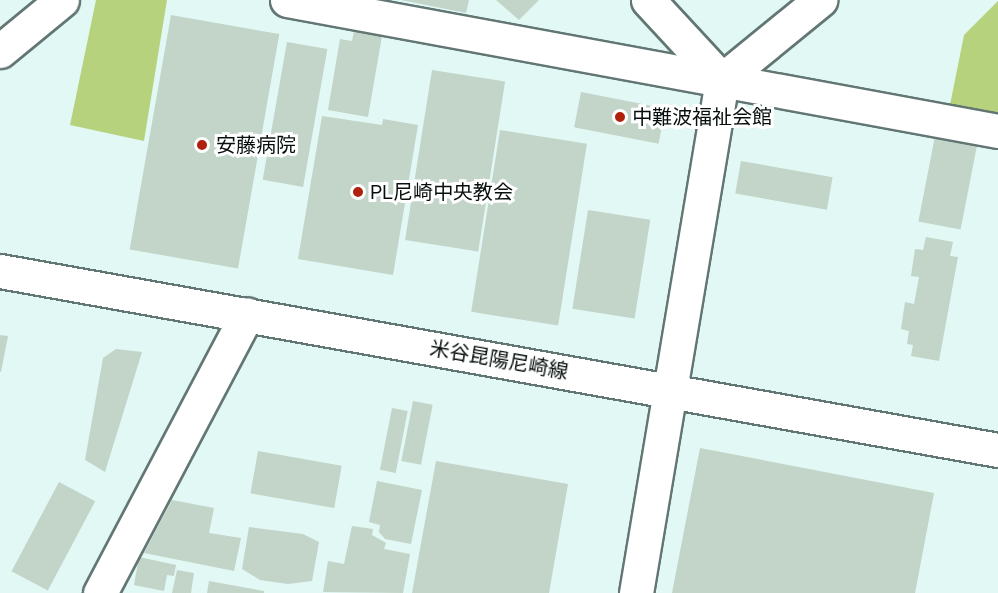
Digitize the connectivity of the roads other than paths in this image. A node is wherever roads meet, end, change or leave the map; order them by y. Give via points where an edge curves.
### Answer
1 (62, 0) edge
2 (287, 0) edge
3 (648, 0) edge
4 (820, 0) edge
5 (0, 51) edge
6 (722, 80) junction
7 (998, 131) edge
8 (0, 271) edge
9 (247, 314) junction
10 (668, 390) junction
11 (998, 450) edge
12 (100, 593) edge
13 (636, 593) edge

1 - 5 street
2 - 6 street
3 - 6 street
4 - 6 street
6 - 7 street
6 - 10 street
8 - 9 street, 米谷昆陽尼崎線
9 - 10 street, 米谷昆陽尼崎線
9 - 12 street
10 - 11 street, 米谷昆陽尼崎線
10 - 13 street

